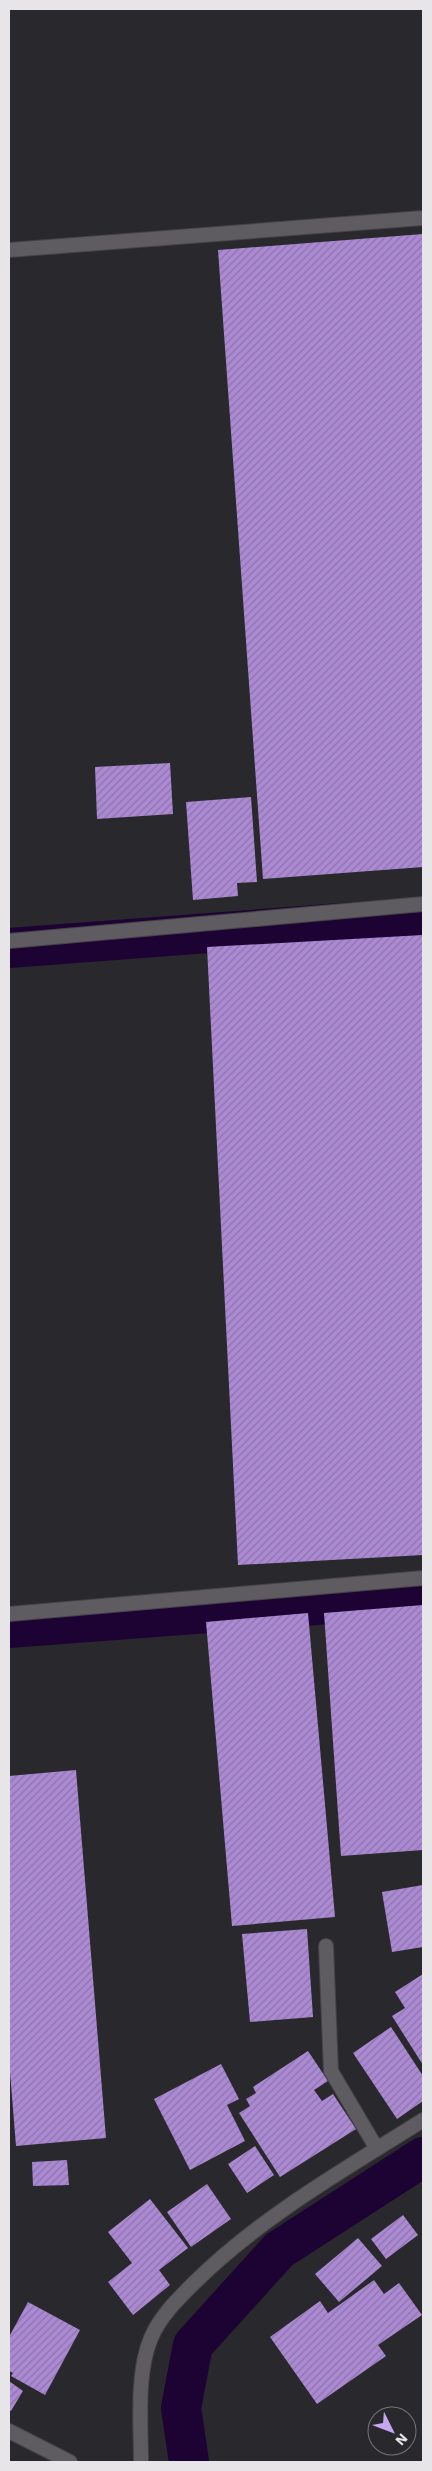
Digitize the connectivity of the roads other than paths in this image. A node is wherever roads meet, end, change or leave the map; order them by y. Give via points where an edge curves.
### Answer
1 (423, 218) edge
2 (9, 250) edge
3 (423, 904) edge
4 (9, 940) edge
5 (423, 1578) edge
6 (9, 1614) edge
7 (326, 1946) dead end
8 (423, 2120) edge
9 (377, 2149) junction
10 (9, 2431) edge
11 (70, 2462) edge
12 (141, 2462) edge

1 - 2 street
3 - 4 street
5 - 6 street
7 - 9 street via 331,2071
8 - 9 street
9 - 12 street via 290,2204 213,2264 173,2304 151,2336 146,2352 141,2399
10 - 11 street

